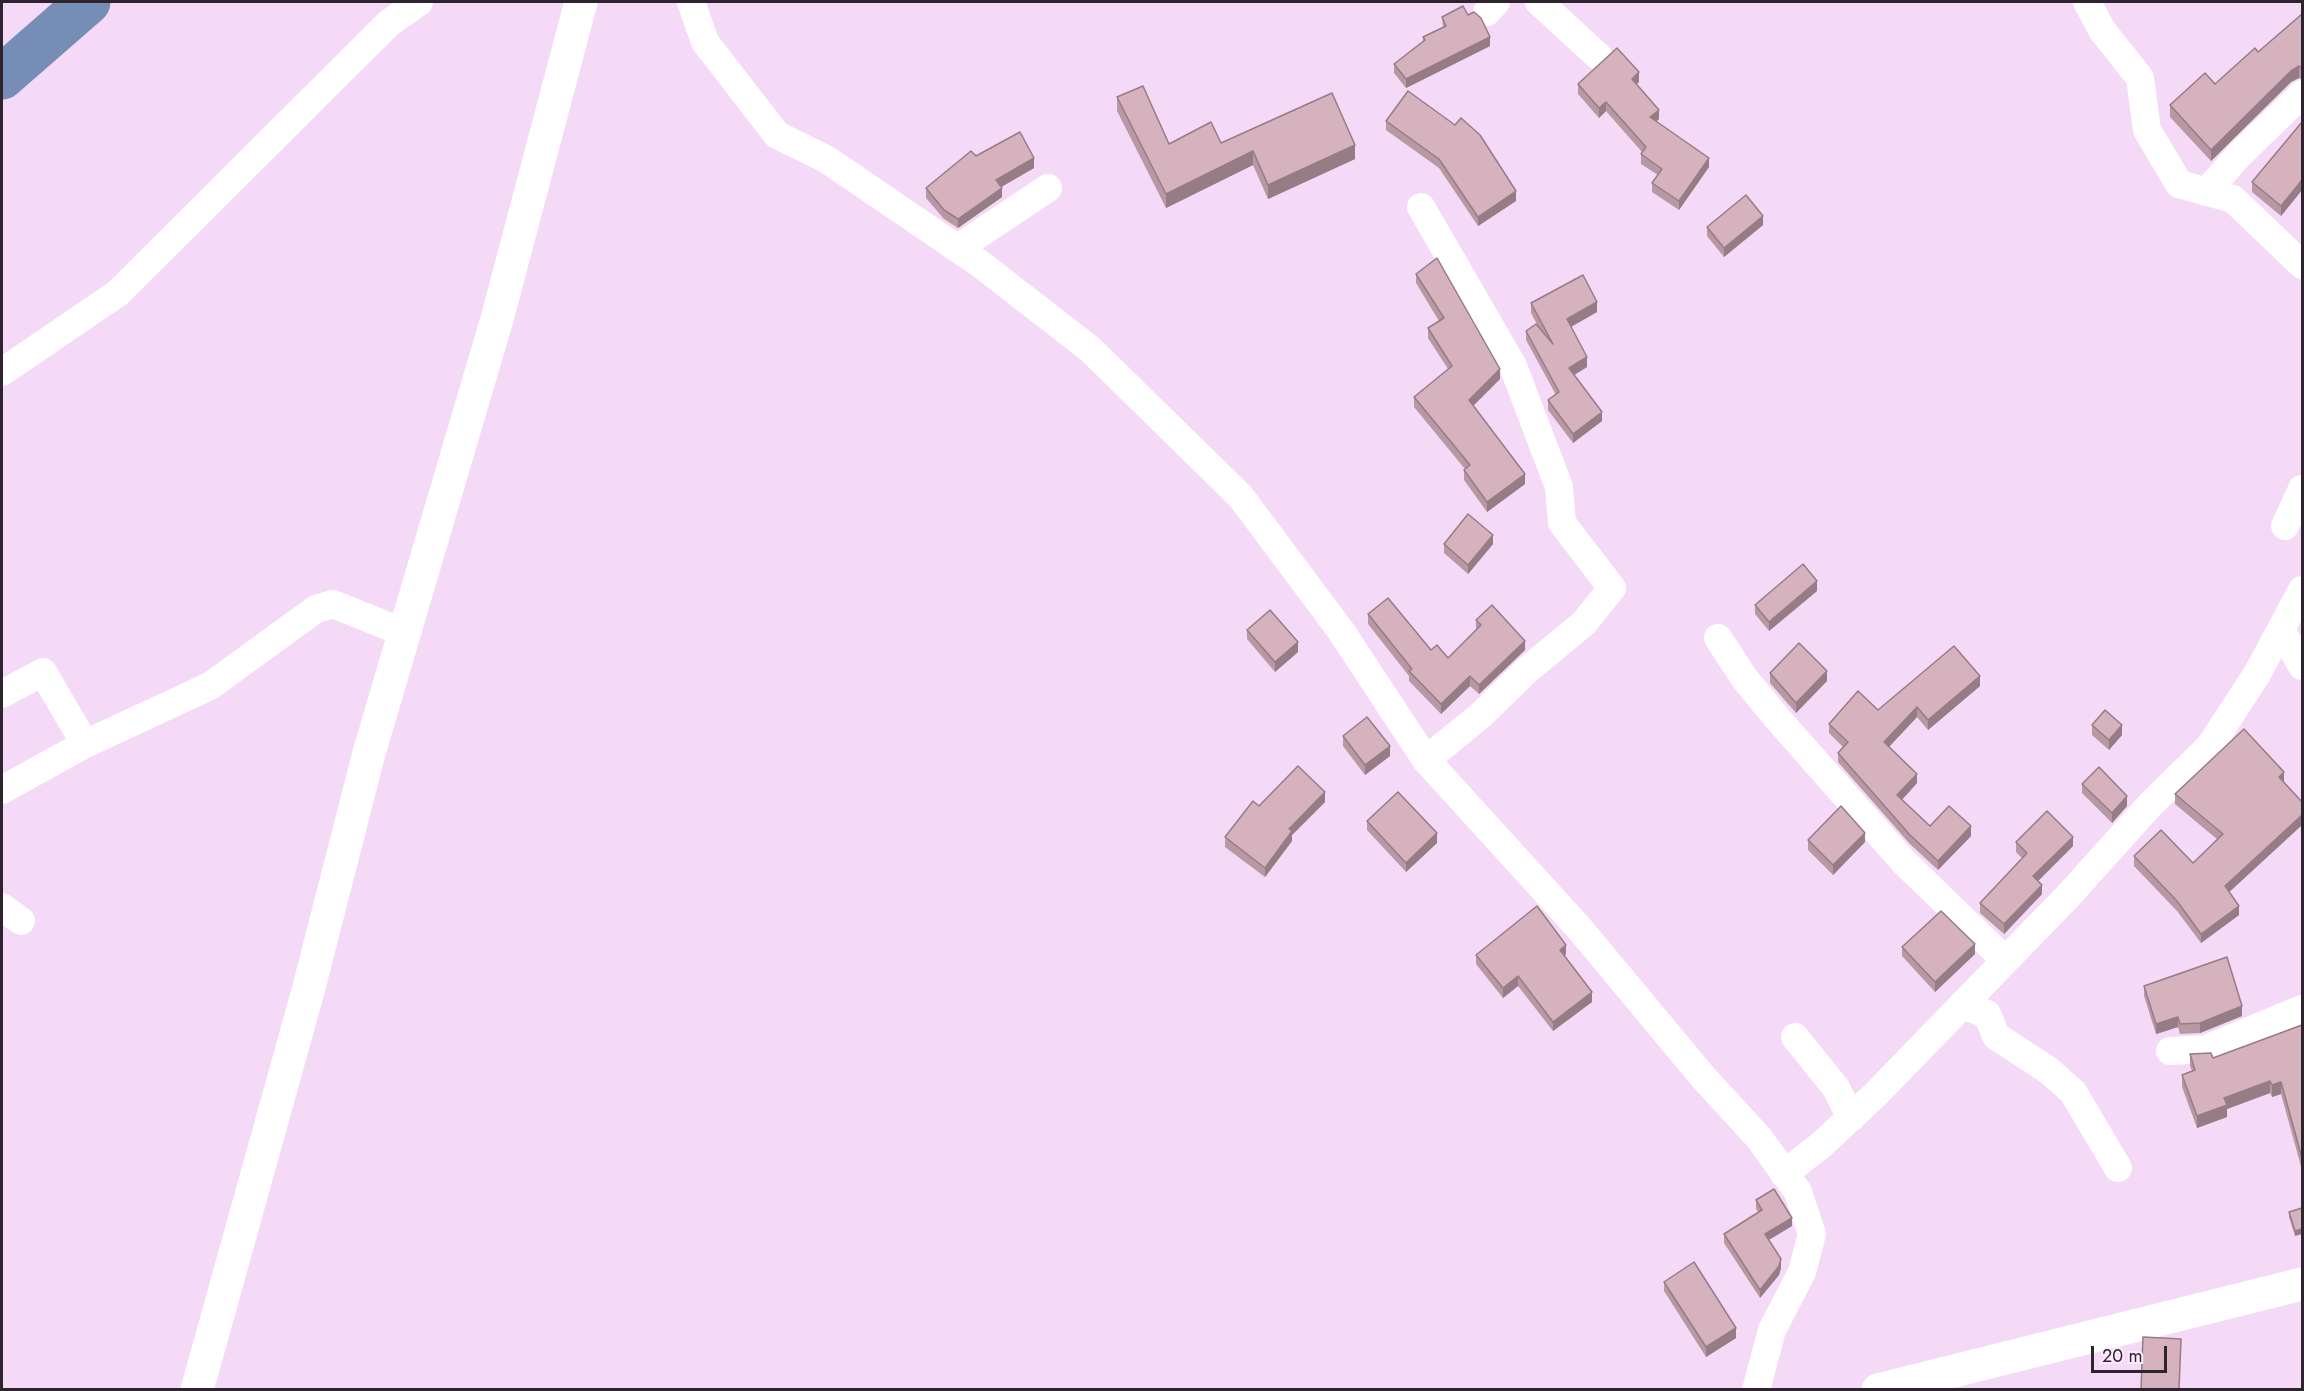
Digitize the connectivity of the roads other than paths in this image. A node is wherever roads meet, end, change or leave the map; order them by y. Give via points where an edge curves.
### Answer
1 (419, 2) edge
2 (581, 2) edge
3 (691, 2) edge
4 (1539, 2) edge
5 (2087, 2) edge
6 (1598, 56) dead end
7 (2302, 94) edge
8 (1048, 188) dead end
9 (2206, 192) junction
10 (1421, 207) dead end
11 (958, 248) junction
12 (2302, 265) edge
13 (2, 372) edge
14 (2302, 489) edge
15 (2285, 526) dead end
16 (2302, 590) edge
17 (2281, 630) junction
18 (405, 633) junction
19 (1718, 638) dead end
20 (2302, 666) edge
21 (2, 694) edge
22 (85, 744) junction
23 (1426, 760) junction
24 (2, 790) edge
25 (2005, 960) junction
26 (1962, 1005) junction
27 (2302, 1009) edge
28 (1795, 1037) dead end
29 (2170, 1051) dead end
30 (1851, 1118) junction
31 (2118, 1168) dead end
32 (1785, 1174) junction
33 (2302, 1284) edge
34 (197, 1389) edge
35 (1756, 1389) edge
36 (1878, 1389) edge

1 - 13 street via 389,23 118,292
2 - 18 street via 497,319
3 - 11 street via 705,42 777,135 826,159
4 - 6 street
5 - 9 street via 2102,30 2140,78 2147,130 2180,184
7 - 9 street
8 - 11 street
9 - 12 street via 2233,199
10 - 23 street via 1513,366 1559,487 1562,523 1612,588 1584,623
11 - 23 street via 1090,350 1241,497 1341,631
14 - 15 street
16 - 17 street
17 - 20 street
17 - 25 street via 2210,746
18 - 22 street via 333,604 316,609 210,686
18 - 34 street
19 - 25 street via 1745,679 1904,862
21 - 22 street via 43,672
22 - 24 street
23 - 32 street via 1579,928 1759,1138
25 - 26 street
26 - 30 street
26 - 31 street via 1987,1014 1996,1036 2048,1070 2073,1092
27 - 29 street via 2206,1049
28 - 30 street via 1836,1088
30 - 32 street
32 - 35 street via 1798,1192 1812,1234 1802,1272 1772,1330
33 - 36 street

